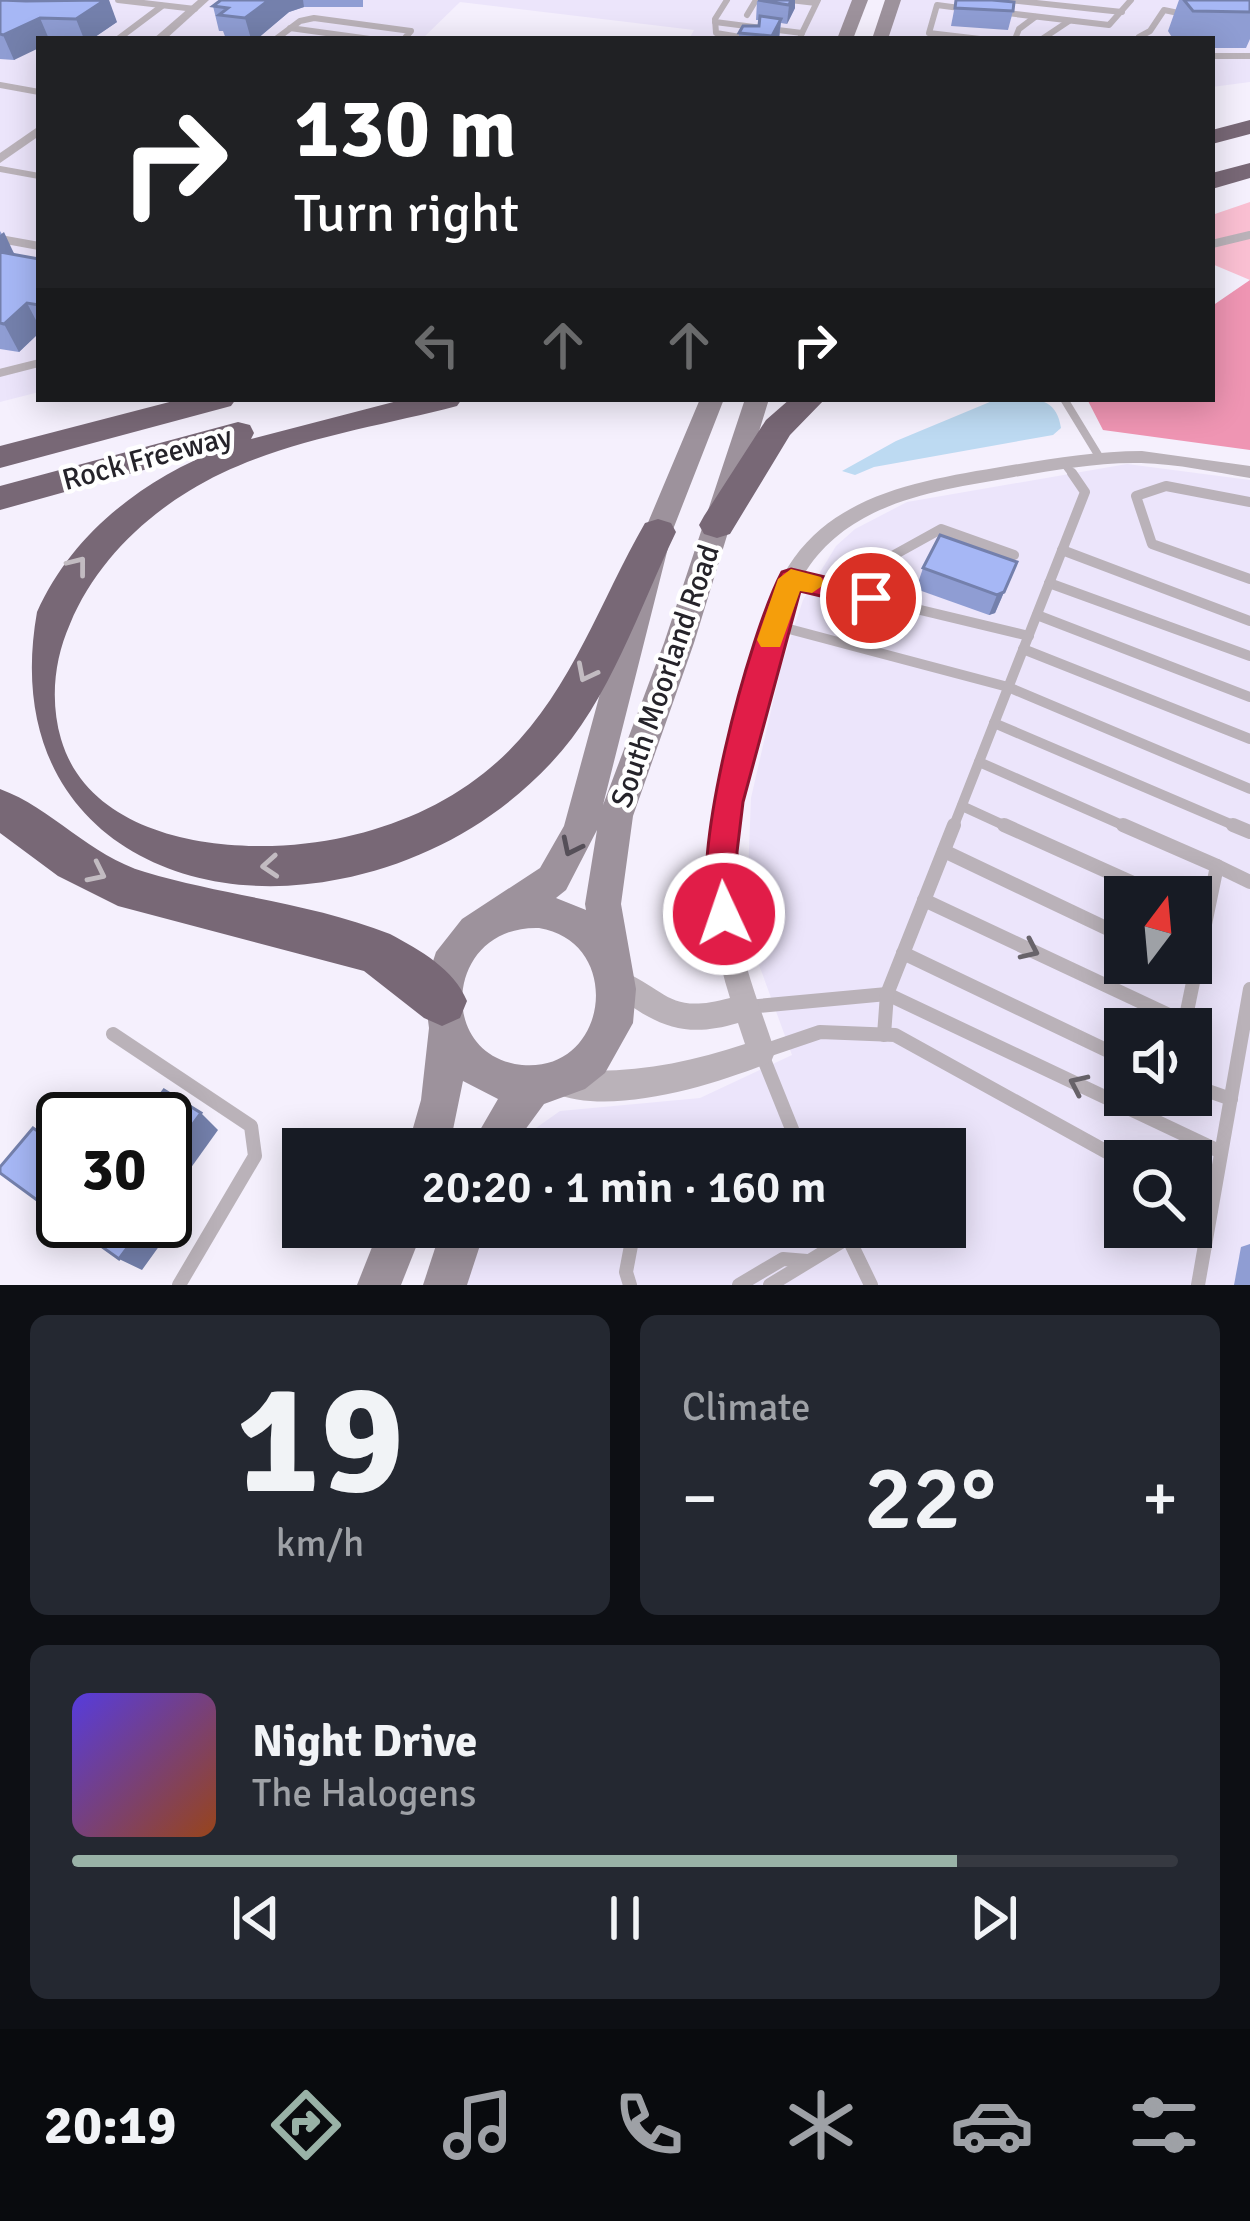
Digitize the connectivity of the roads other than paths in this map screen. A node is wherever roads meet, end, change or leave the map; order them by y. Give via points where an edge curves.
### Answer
1 (118, 0) edge
2 (727, 0) edge
3 (756, 0) edge
4 (790, 0) edge
5 (860, 0) edge
6 (893, 0) edge
7 (1008, 0) edge
8 (1115, 0) edge
9 (817, 1) edge
10 (1130, 2) edge
11 (1064, 3) edge
12 (199, 4) edge
13 (162, 5) junction
14 (1195, 7) edge
15 (976, 10) edge
16 (996, 12) edge
17 (1123, 12) junction
18 (747, 15) dead end
19 (1035, 16) junction
20 (1069, 21) junction
21 (715, 22) junction
22 (1114, 24) junction
23 (290, 28) junction
24 (122, 36) edge
25 (162, 36) edge
26 (281, 36) edge
27 (348, 36) edge
28 (407, 36) edge
29 (734, 36) edge
30 (801, 36) edge
31 (846, 36) edge
32 (881, 36) edge
33 (954, 36) edge
34 (1018, 36) edge
35 (1046, 36) edge
36 (1135, 36) edge
37 (1142, 36) edge
38 (1215, 56) edge
39 (1250, 56) edge
40 (0, 85) edge
41 (36, 91) edge
42 (1250, 106) edge
43 (1215, 109) edge
44 (1250, 127) edge
45 (36, 132) edge
46 (1215, 135) edge
47 (1250, 156) edge
48 (0, 159) edge
49 (1215, 166) edge
50 (0, 169) edge
51 (1250, 170) edge
52 (36, 175) edge
53 (1215, 180) edge
54 (1250, 235) edge
55 (0, 239) edge
56 (1215, 243) edge
57 (36, 245) edge
58 (36, 364) edge
59 (0, 373) edge
60 (157, 402) edge
61 (208, 402) edge
62 (353, 402) edge
63 (435, 402) edge
64 (711, 402) edge
65 (756, 402) edge
66 (806, 402) edge
67 (1066, 402) edge
68 (0, 454) edge
69 (1100, 458) junction
70 (1064, 463) junction
71 (1250, 473) edge
72 (0, 498) edge
73 (1250, 502) edge
74 (717, 526) junction
75 (658, 532) junction
76 (1062, 550) junction
77 (1014, 555) edge
78 (791, 579) junction
79 (1250, 579) edge
80 (1049, 583) junction
81 (871, 598) junction
82 (1037, 615) junction
83 (1250, 621) edge
84 (774, 625) junction
85 (1029, 636) junction
86 (1023, 650) junction
87 (1250, 656) edge
88 (1008, 687) junction
89 (1250, 697) edge
90 (994, 723) junction
91 (1250, 739) edge
92 (979, 762) junction
93 (1250, 789) edge
94 (962, 806) junction
95 (0, 808) edge
96 (1250, 832) edge
97 (944, 850) junction
98 (1217, 866) junction
99 (1117, 876) edge
100 (1250, 882) edge
101 (1212, 889) edge
102 (924, 900) junction
103 (501, 917) junction
104 (1104, 927) edge
105 (903, 953) junction
106 (614, 970) junction
107 (1250, 989) edge
108 (887, 994) junction
109 (747, 1007) junction
110 (1147, 1008) edge
111 (444, 1017) junction
112 (113, 1034) dead end
113 (884, 1035) junction
114 (1104, 1049) edge
115 (761, 1052) junction
116 (541, 1083) junction
117 (1212, 1092) edge
118 (1231, 1099) junction
119 (434, 1128) edge
120 (506, 1128) edge
121 (787, 1128) edge
122 (1104, 1150) edge
123 (1221, 1153) junction
124 (1212, 1204) edge
125 (394, 1248) edge
126 (457, 1248) edge
127 (630, 1248) edge
128 (826, 1248) edge
129 (854, 1248) edge
130 (1204, 1248) edge
131 (809, 1262) junction
132 (179, 1285) edge
133 (380, 1285) edge
134 (445, 1285) edge
135 (630, 1285) edge
136 (739, 1285) edge
137 (770, 1285) edge
138 (871, 1285) edge
139 (1198, 1285) edge

1 - 13 lane
2 - 21 lane
3 - 18 lane
4 - 9 lane
5 - 31 main road
6 - 32 main road
7 - 11 lane
8 - 10 lane
9 - 30 lane
10 - 17 lane
11 - 17 lane
12 - 13 lane
12 - 25 street
13 - 24 lane
14 - 37 lane via 1164,10
15 - 33 lane via 937,5 929,33
16 - 19 lane
17 - 22 lane
19 - 20 lane
19 - 34 lane
20 - 22 lane
20 - 35 lane
21 - 29 lane via 716,33
21 - 30 lane
22 - 36 lane
23 - 26 lane
23 - 27 lane
23 - 28 lane via 314,18 411,31
38 - 39 lane
40 - 41 lane
42 - 43 highway
44 - 46 highway
45 - 48 street
47 - 49 highway
50 - 52 lane
51 - 53 highway
54 - 56 lane
55 - 57 lane
58 - 59 lane
60 - 68 highway
61 - 68 highway, Rock Freeway
62 - 72 highway, Rock Freeway
75 -> 63 highway via 540,747 484,798 417,834 341,859 254,868 155,849 113,832 65,793 38,747 28,699 31,654 51,601 84,555 128,514 233,457
64 - 75 main road, South Moorland Road
65 - 74 main road, South Moorland Road
66 - 74 highway via 778,428
67 - 69 lane
69 - 70 street
69 - 71 street
70 - 76 lane via 1085,492
70 - 78 street via 884,500 838,525
73 - 79 lane via 1166,486 1136,496 1152,544
74 - 106 main road, South Moorland Road via 616,816 603,904
75 -> 103 main road, South Moorland Road via 575,842 553,879
76 - 80 lane
76 - 83 lane
77 - 81 lane via 941,529 886,560
78 - 81 lane
78 - 84 street
80 - 82 lane
80 - 87 lane
81 - 85 lane
82 - 85 lane
82 - 89 lane
84 - 88 lane
84 - 109 street via 721,852 727,938
85 - 86 lane
86 - 88 lane
86 - 91 lane
88 - 90 lane
88 - 93 lane
90 - 92 lane
90 - 96 lane
92 - 94 lane
92 - 98 lane
94 - 97 lane
94 - 99 lane
95 -> 111 highway via 74,861 134,891 373,950 400,965
97 - 102 lane
97 - 104 lane
98 - 100 lane
98 - 101 lane
102 - 105 lane
102 -> 110 lane
103 - 106 main road via 540,912 576,921
103 - 111 main road via 459,950 446,975
105 - 108 lane
105 - 114 lane
106 - 109 street via 667,1014 697,1022
106 - 116 main road via 610,1032 594,1054
107 - 118 lane
108 - 109 lane
108 - 113 lane
123 -> 108 lane
109 - 115 street
111 - 116 main road via 458,1051 491,1078
111 - 119 main road
112 - 132 lane via 251,1126 254,1156
113 - 115 lane via 820,1032
113 - 122 lane
115 - 116 street via 638,1088
115 - 121 lane
116 - 120 main road
117 - 118 lane
118 - 123 lane
123 - 124 lane
125 - 133 main road
126 - 134 main road
127 - 135 lane
128 - 131 lane
129 - 138 lane
130 - 139 lane
131 - 136 lane via 783,1259
131 - 137 lane

